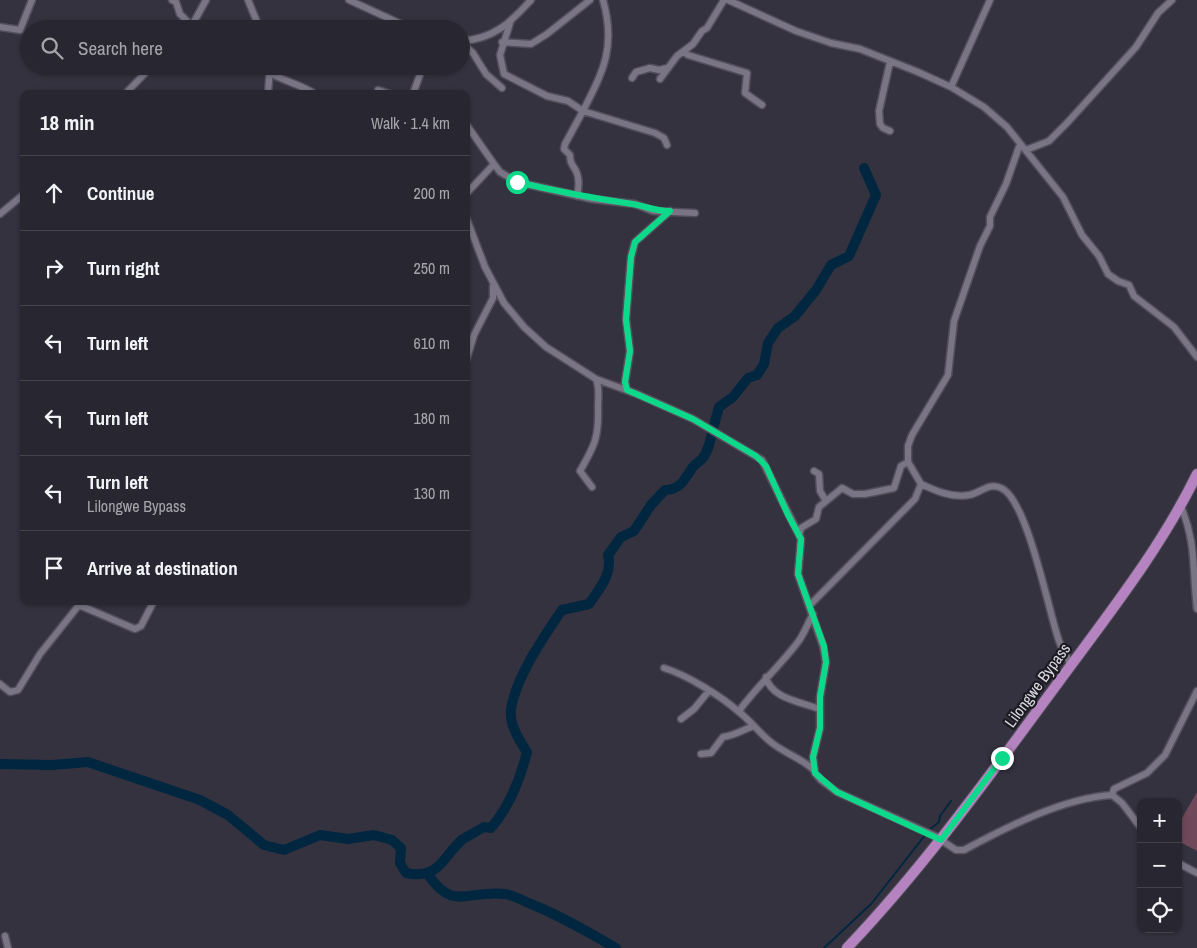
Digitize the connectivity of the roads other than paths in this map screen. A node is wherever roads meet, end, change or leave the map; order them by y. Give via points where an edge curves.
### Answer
1 (32, 0) edge
2 (172, 0) edge
3 (206, 0) edge
4 (248, 0) edge
5 (349, 0) edge
6 (531, 0) edge
7 (590, 0) edge
8 (603, 0) edge
9 (724, 0) edge
10 (728, 0) edge
11 (990, 0) edge
12 (1172, 0) edge
13 (24, 20) edge
14 (185, 20) edge
15 (195, 20) edge
16 (256, 20) edge
17 (390, 20) edge
18 (510, 23) junction
19 (0, 27) edge
20 (20, 30) edge
21 (470, 40) edge
22 (502, 42) junction
23 (470, 50) edge
24 (684, 52) junction
25 (890, 62) junction
26 (668, 67) junction
27 (143, 75) edge
28 (270, 75) edge
29 (277, 75) edge
30 (420, 75) edge
31 (632, 78) dead end
32 (660, 80) dead end
33 (502, 88) dead end
34 (951, 88) junction
35 (129, 90) edge
36 (268, 90) edge
37 (310, 90) edge
38 (414, 90) edge
39 (762, 105) dead end
40 (583, 110) junction
41 (470, 130) edge
42 (890, 131) dead end
43 (1020, 144) junction
44 (667, 145) dead end
45 (1026, 150) junction
46 (494, 164) junction
47 (470, 190) edge
48 (578, 196) junction
49 (20, 197) edge
50 (670, 211) junction
51 (695, 213) dead end
52 (0, 214) edge
53 (470, 226) edge
54 (493, 284) junction
55 (470, 348) edge
56 (1197, 356) edge
57 (596, 379) junction
58 (627, 390) junction
59 (908, 462) junction
60 (814, 471) dead end
61 (1197, 474) edge
62 (921, 484) junction
63 (592, 487) dead end
64 (826, 501) junction
65 (1180, 504) junction
66 (799, 535) junction
67 (78, 605) edge
68 (81, 605) edge
69 (152, 605) edge
70 (810, 605) junction
71 (1197, 610) edge
72 (813, 614) junction
73 (1071, 665) junction
74 (664, 668) dead end
75 (766, 677) junction
76 (0, 684) edge
77 (1197, 691) edge
78 (708, 692) junction
79 (819, 709) junction
80 (739, 712) junction
81 (682, 719) dead end
82 (754, 726) junction
83 (701, 754) dead end
84 (814, 770) junction
85 (1112, 795) junction
86 (1137, 823) edge
87 (941, 840) junction
88 (1182, 865) edge
89 (1197, 873) edge
90 (5, 936) dead end
91 (8, 948) edge
92 (847, 948) edge

1 - 13 street
2 - 14 street
3 - 15 street
4 - 16 street
5 - 17 street
6 - 18 street
7 - 22 street via 531,44
8 - 40 street via 610,43 598,83
9 - 24 street via 708,28
10 - 25 street via 796,31
11 - 34 street
12 - 45 street via 1158,13 1136,47 1049,141
18 - 21 street via 492,35
18 - 22 street
19 - 20 street
22 - 40 street via 500,55 504,74
23 - 33 street via 486,74
24 - 26 street
24 - 39 street via 748,73 746,93
25 - 34 street
25 - 42 street via 879,117 883,128
26 - 31 street via 636,72
26 - 32 street
27 - 35 street
28 - 36 street
29 - 37 street
30 - 38 street
34 - 43 street via 999,119
40 - 44 street via 655,133 664,138
40 - 48 street via 564,149 570,155 570,163 580,182
41 - 46 street
43 - 45 street
43 - 59 street via 990,217 990,226 954,321 948,375 912,435
45 - 56 street via 1063,197 1082,235 1108,274 1129,285 1134,296 1174,327
46 - 47 street
46 - 48 street via 500,172 517,182
48 - 50 street via 635,204 653,211
49 - 52 street
50 - 51 street
50 - 58 street via 635,242 631,257 626,320 630,351 625,382
53 - 54 street
54 - 55 street via 493,298
54 - 57 street via 513,315 534,336
57 - 58 street
57 - 63 street via 599,431 580,471
58 - 66 street via 693,419 762,460
59 - 62 street
59 - 64 street via 901,466 894,488 853,494 842,488
60 - 64 street via 819,474 820,491
61 - 65 main road, Lilongwe Bypass
62 - 70 street via 907,507
62 - 73 street via 950,495 969,496 992,486 1008,493 1027,532 1059,641
64 - 66 street via 819,507 816,519 801,528
65 - 71 street via 1195,539
65 - 73 main road, Lilongwe Bypass via 1155,548
66 - 70 street via 798,574
67 - 76 street via 40,654 18,690 10,692
68 - 69 street via 135,628 142,626
70 - 72 street
72 - 75 street via 798,642
72 - 79 street via 826,662
73 - 87 main road, Lilongwe Bypass
74 - 78 street via 681,673
75 - 79 street via 768,686 798,704
75 - 80 street
77 - 85 street via 1165,755 1151,770 1114,789
78 - 80 street
78 - 81 street
79 - 84 street via 820,728 813,757
80 - 82 street
82 - 83 street via 739,734 722,737 711,753
82 - 84 street via 780,750 801,758
84 - 87 street via 837,792
85 - 86 street
85 - 87 street via 1096,796 1028,818 964,850 956,850
87 - 92 main road, Lilongwe Bypass
88 - 89 street
90 - 91 street

